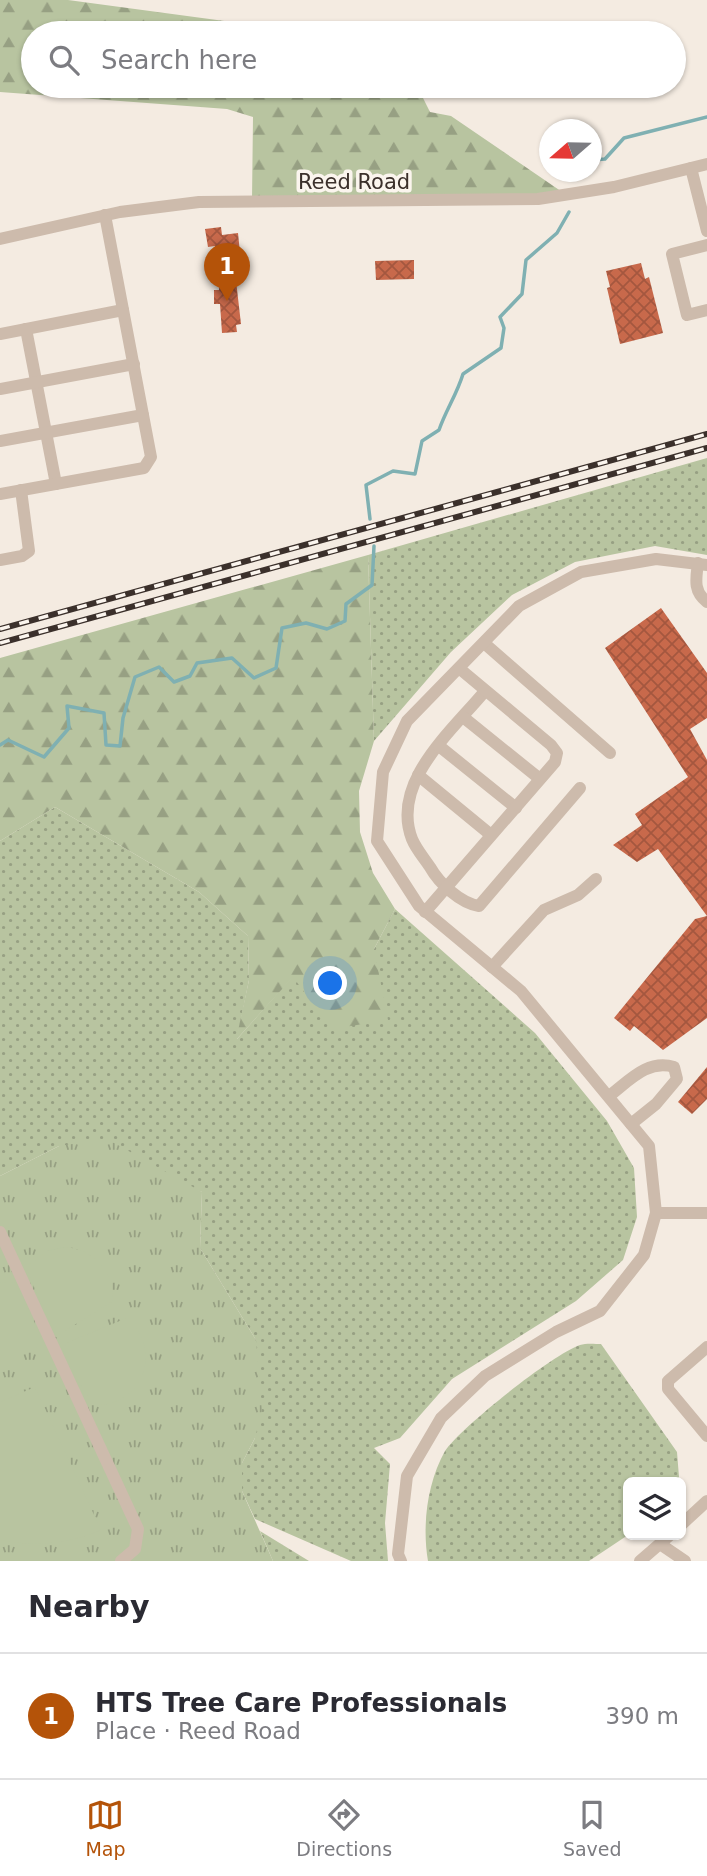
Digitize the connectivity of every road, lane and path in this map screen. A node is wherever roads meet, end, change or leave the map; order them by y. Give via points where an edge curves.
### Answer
1 (707, 164) edge
2 (691, 168) junction
3 (105, 215) junction
4 (707, 231) edge
5 (0, 239) edge
6 (707, 246) edge
7 (123, 310) junction
8 (707, 310) edge
9 (26, 329) junction
10 (0, 334) edge
11 (134, 364) junction
12 (36, 382) junction
13 (0, 389) edge
14 (143, 415) junction
15 (46, 433) junction
16 (0, 441) edge
17 (56, 484) junction
18 (21, 490) junction
19 (0, 494) edge
20 (0, 560) edge
21 (702, 564) edge
22 (707, 602) edge
23 (484, 643) junction
24 (460, 669) junction
25 (485, 691) junction
26 (463, 717) junction
27 (439, 746) junction
28 (610, 752) dead end
29 (418, 775) junction
30 (540, 779) junction
31 (580, 788) dead end
32 (516, 807) junction
33 (491, 835) junction
34 (596, 879) dead end
35 (447, 887) junction
36 (425, 912) junction
37 (492, 967) junction
38 (609, 1096) junction
39 (631, 1124) junction
40 (656, 1213) junction
41 (707, 1213) edge
42 (0, 1232) edge
43 (707, 1347) edge
44 (707, 1436) edge
45 (707, 1502) edge
46 (686, 1521) edge
47 (664, 1540) edge
48 (666, 1540) edge
49 (121, 1561) edge
50 (401, 1561) edge
51 (640, 1561) edge
52 (685, 1561) edge

1 - 2 street, Reed Road
2 - 3 street, Reed Road via 538,199 199,202
2 - 4 street
3 - 5 street, Reed Road
3 - 7 street
6 - 8 street via 672,254 687,315
7 - 9 street
7 - 11 street
9 - 10 street
9 - 12 street
11 - 12 street
11 - 14 street
12 - 13 street
12 - 15 street
14 - 15 street
14 - 17 street via 152,457 144,468
15 - 16 street
15 - 17 street
17 - 18 street
18 - 19 street
18 - 20 street via 29,551
21 - 22 street via 695,583
21 - 23 street via 656,559 581,572 519,606
23 - 24 street
23 - 28 street
24 - 25 street
24 - 36 street via 407,721 383,772 377,841
25 - 26 street
25 - 30 street via 557,753
26 - 27 street
26 - 30 street
27 - 29 street
27 - 32 street
29 - 33 street
29 - 35 street via 408,803 412,838 436,878
30 - 32 street
31 - 35 street via 479,906 469,905
32 - 33 street
33 - 35 street
34 - 37 street via 578,895 544,910
35 - 36 street
36 - 37 street
37 - 38 street via 521,991
38 - 39 street
38 - 39 street via 642,1069 662,1064 674,1067 677,1079 670,1090
39 - 40 street via 649,1146
40 - 41 street
40 - 50 street via 644,1255 600,1311 485,1376 441,1418 407,1476
42 - 49 street via 138,1529 135,1549
43 - 44 street via 668,1381 668,1389
45 - 46 street
47 - 51 street
48 - 52 street

